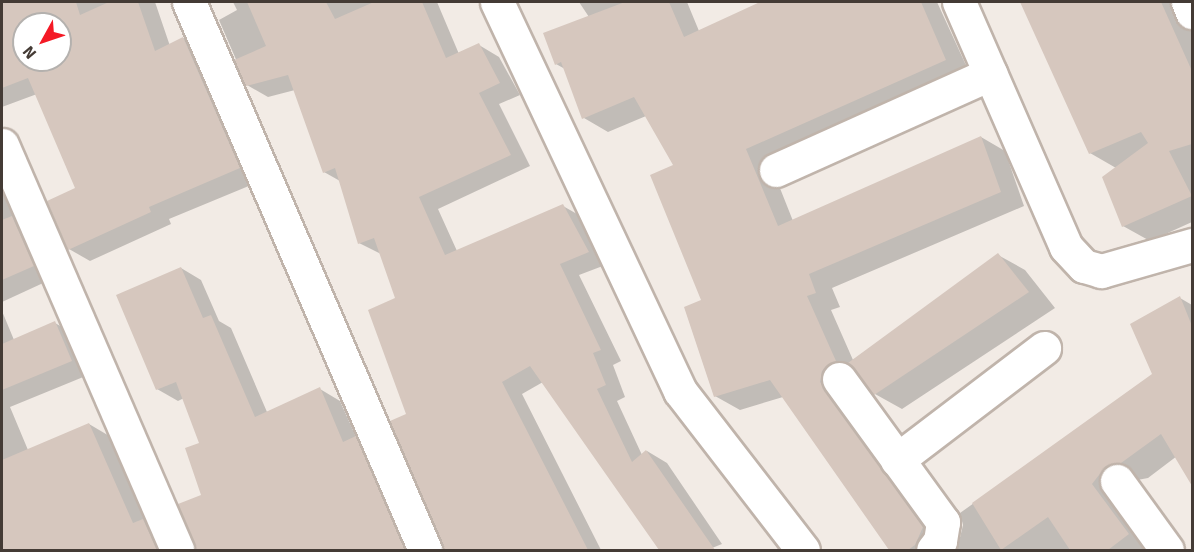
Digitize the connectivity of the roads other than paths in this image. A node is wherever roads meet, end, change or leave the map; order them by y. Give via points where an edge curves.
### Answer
1 (189, 2) edge
2 (497, 2) edge
3 (959, 2) edge
4 (1188, 2) edge
5 (1192, 12) edge
6 (990, 74) junction
7 (2, 145) edge
8 (776, 170) dead end
9 (1192, 245) edge
10 (1044, 348) dead end
11 (839, 379) dead end
12 (897, 460) junction
13 (1117, 481) dead end
14 (177, 550) edge
15 (424, 550) edge
16 (803, 550) edge
17 (933, 550) edge
18 (1167, 550) edge

1 - 15 street
2 - 16 street via 680,391
3 - 6 street
4 - 5 street
6 - 8 street
6 - 9 street via 1066,247 1084,266 1101,271
7 - 14 street
10 - 12 street
11 - 12 street
12 - 17 street via 944,522 940,541
13 - 18 street

